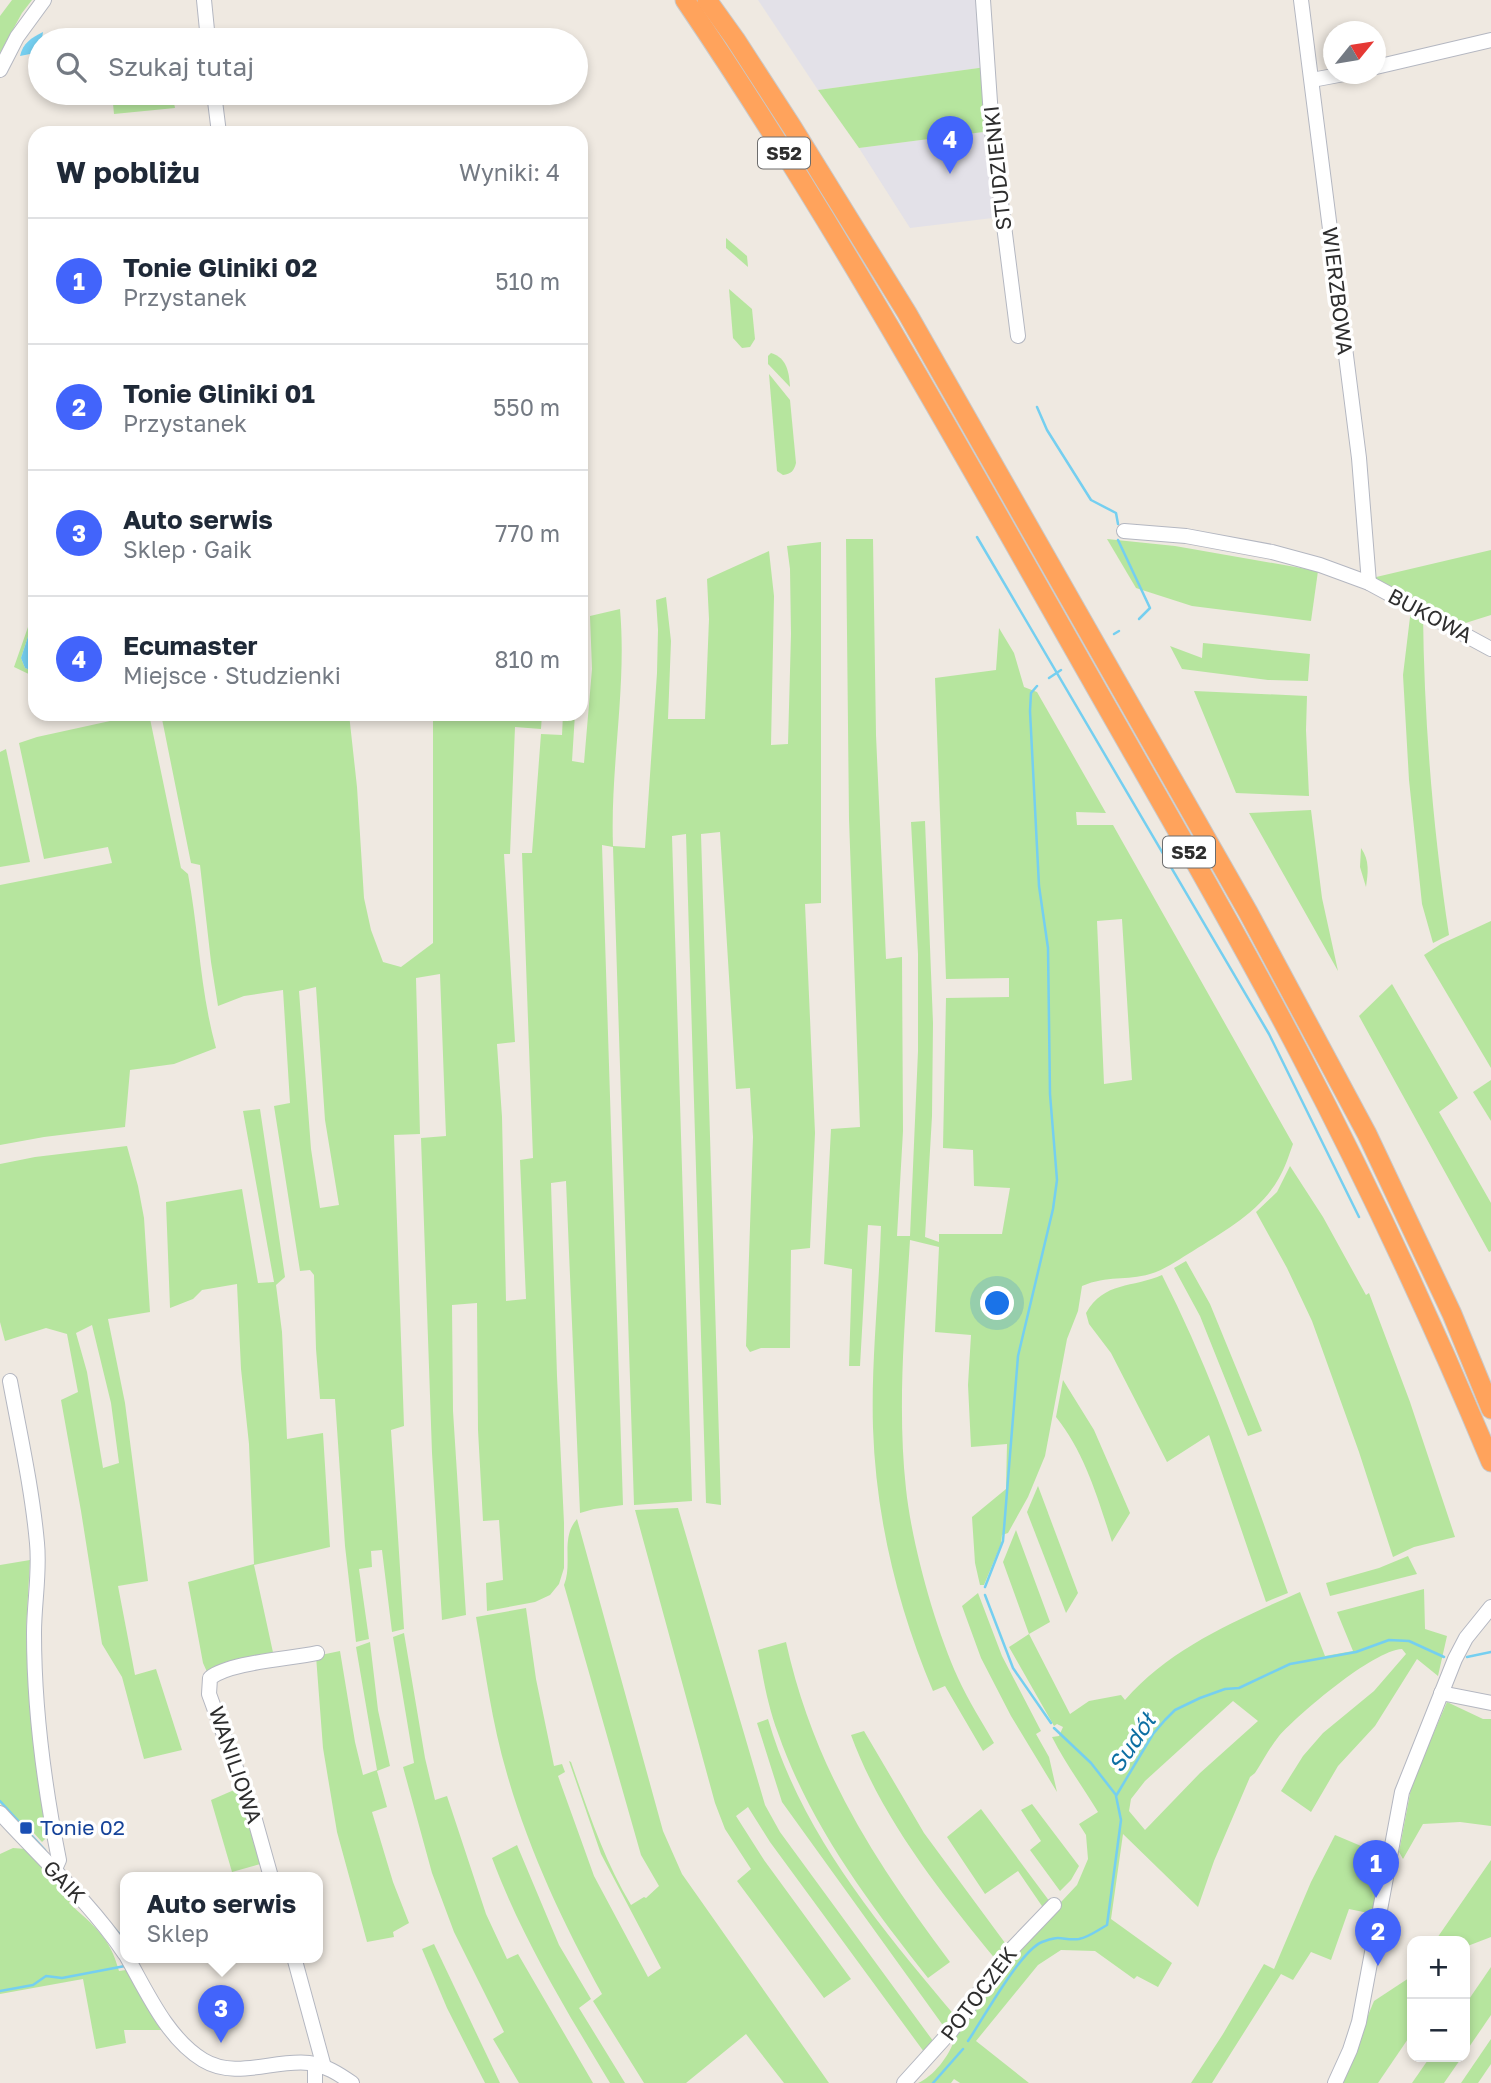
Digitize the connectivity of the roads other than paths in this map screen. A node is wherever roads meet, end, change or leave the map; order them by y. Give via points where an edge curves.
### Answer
1 (44, 0) edge
2 (204, 0) edge
3 (678, 0) edge
4 (685, 0) edge
5 (707, 0) edge
6 (717, 0) edge
7 (983, 0) edge
8 (1301, 0) edge
9 (207, 28) edge
10 (736, 39) junction
11 (1491, 40) edge
12 (716, 46) junction
13 (1386, 64) edge
14 (0, 70) edge
15 (1323, 78) edge
16 (1312, 80) junction
17 (216, 105) edge
18 (218, 126) edge
19 (1018, 336) dead end
20 (1124, 531) dead end
21 (1369, 583) junction
22 (1491, 649) edge
23 (10, 1381) dead end
24 (1491, 1409) edge
25 (1491, 1462) edge
26 (1491, 1607) edge
27 (317, 1653) dead end
28 (1441, 1693) junction
29 (1491, 1703) edge
30 (0, 1813) edge
31 (54, 1871) junction
32 (269, 1872) edge
33 (1054, 1905) dead end
34 (120, 1946) edge
35 (131, 1963) edge
36 (295, 1963) edge
37 (320, 2066) junction
38 (315, 2083) edge
39 (352, 2083) edge
40 (904, 2083) edge
41 (1335, 2083) edge

1 - 14 street
2 - 9 street
3 - 12 highway
4 - 12 highway, S52
5 - 10 highway, S52
6 - 10 highway
7 - 19 street, STUDZIENKI via 992,131
8 - 16 street, WIERZBOWA
10 - 24 highway, S52 via 907,313 1248,912 1367,1134
11 - 13 street
12 - 25 highway, S52 via 921,379 1245,951 1377,1207
15 - 16 street
16 - 21 street, WIERZBOWA via 1359,458
17 - 18 street
20 - 21 street, BUKOWA via 1186,536 1272,552
21 - 22 street, BUKOWA
23 - 31 street via 38,1546 36,1704 59,1860
26 - 28 street via 1466,1639
27 - 32 street, WANILIOWA via 253,1663 210,1678 209,1694
28 - 29 street
28 - 41 street via 1402,1792 1359,2022
30 - 31 street, GAIK
31 - 34 street, GAIK
33 - 40 street, POTOCZEK via 1008,1953 951,2031
35 - 37 street, GAIK via 172,2030 202,2060 230,2068
36 - 37 street
37 - 38 street
37 - 39 street, GAIK

